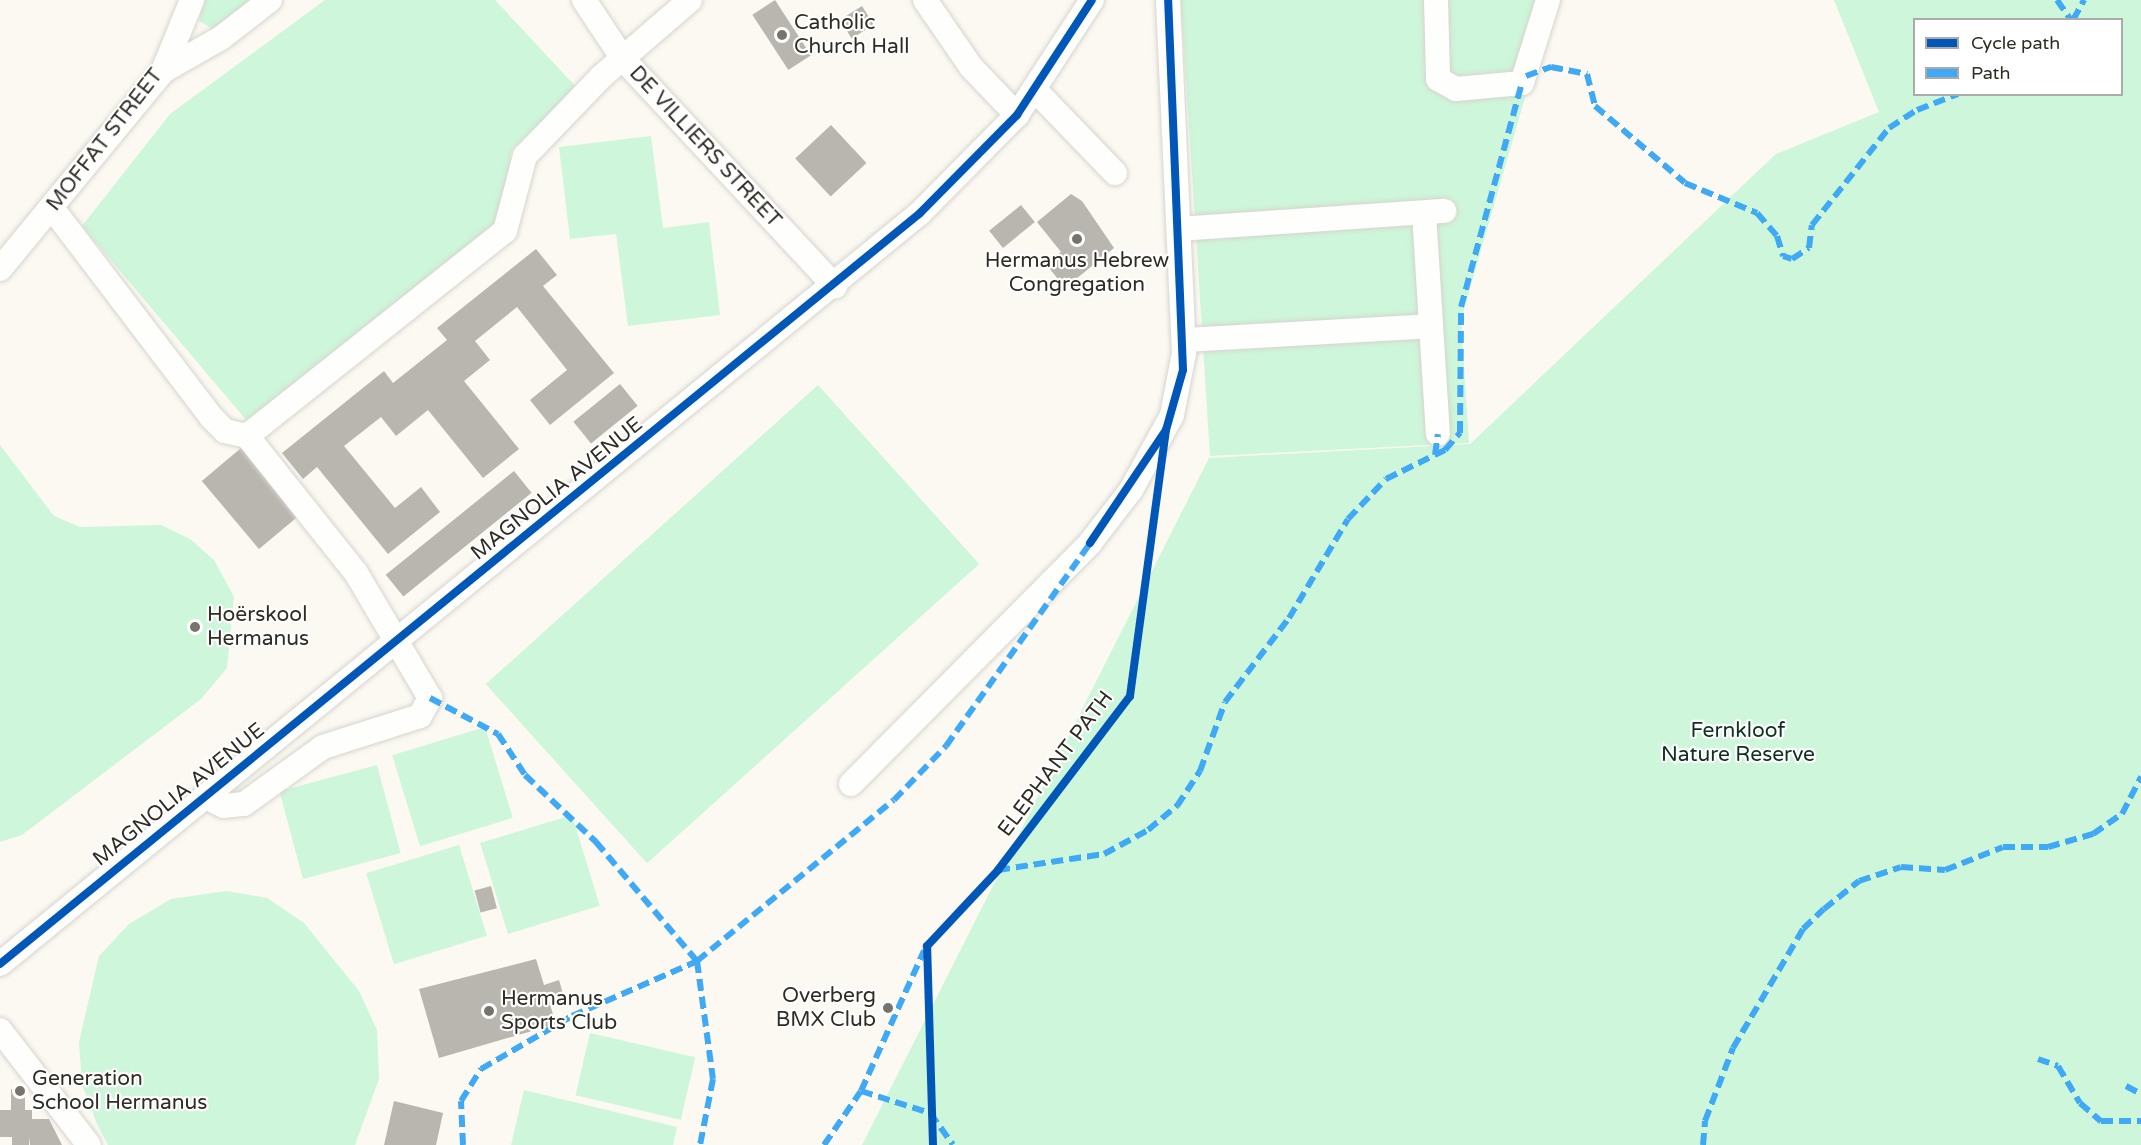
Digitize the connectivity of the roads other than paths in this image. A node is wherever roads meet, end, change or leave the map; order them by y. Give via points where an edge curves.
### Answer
1 (192, 0) edge
2 (270, 0) edge
3 (584, 0) edge
4 (690, 0) edge
5 (925, 0) edge
6 (1092, 0) edge
7 (1168, 0) edge
8 (1436, 0) edge
9 (1548, 0) edge
10 (623, 58) junction
11 (163, 71) junction
12 (1036, 91) junction
13 (1017, 115) junction
14 (1115, 172) dead end
15 (52, 208) junction
16 (1179, 229) junction
17 (0, 269) edge
18 (836, 286) junction
19 (1431, 326) junction
20 (1184, 339) junction
21 (1438, 434) dead end
22 (247, 436) junction
23 (394, 644) junction
24 (851, 784) dead end
25 (206, 797) junction
26 (0, 964) edge
27 (0, 1030) edge
28 (89, 1145) edge

1 - 11 street, MOFFAT STREET
2 - 11 street via 221,38
3 - 10 street, DE VILLIERS STREET
4 - 10 street
5 - 13 street via 971,67
6 - 12 street, MAGNOLIA AVENUE
7 - 16 street
8 - 9 street via 1437,74 1452,89 1522,83
10 - 18 street, DE VILLIERS STREET
10 - 22 street via 525,156 505,231
11 - 15 street, MOFFAT STREET
12 - 13 street, MAGNOLIA AVENUE
12 - 14 street
13 - 18 street, MAGNOLIA AVENUE via 935,199
15 - 17 street, MOFFAT STREET
15 - 22 street via 211,417 225,430
16 - 19 street via 1434,212
16 - 20 street
18 - 23 street, MAGNOLIA AVENUE
19 - 20 street
19 - 21 street
20 - 24 street via 1180,385 1166,429 1090,543
22 - 23 street via 356,573
23 - 25 street, MAGNOLIA AVENUE
23 - 25 street via 430,698 424,713 323,747 244,804 224,806
25 - 26 street, MAGNOLIA AVENUE
27 - 28 street

